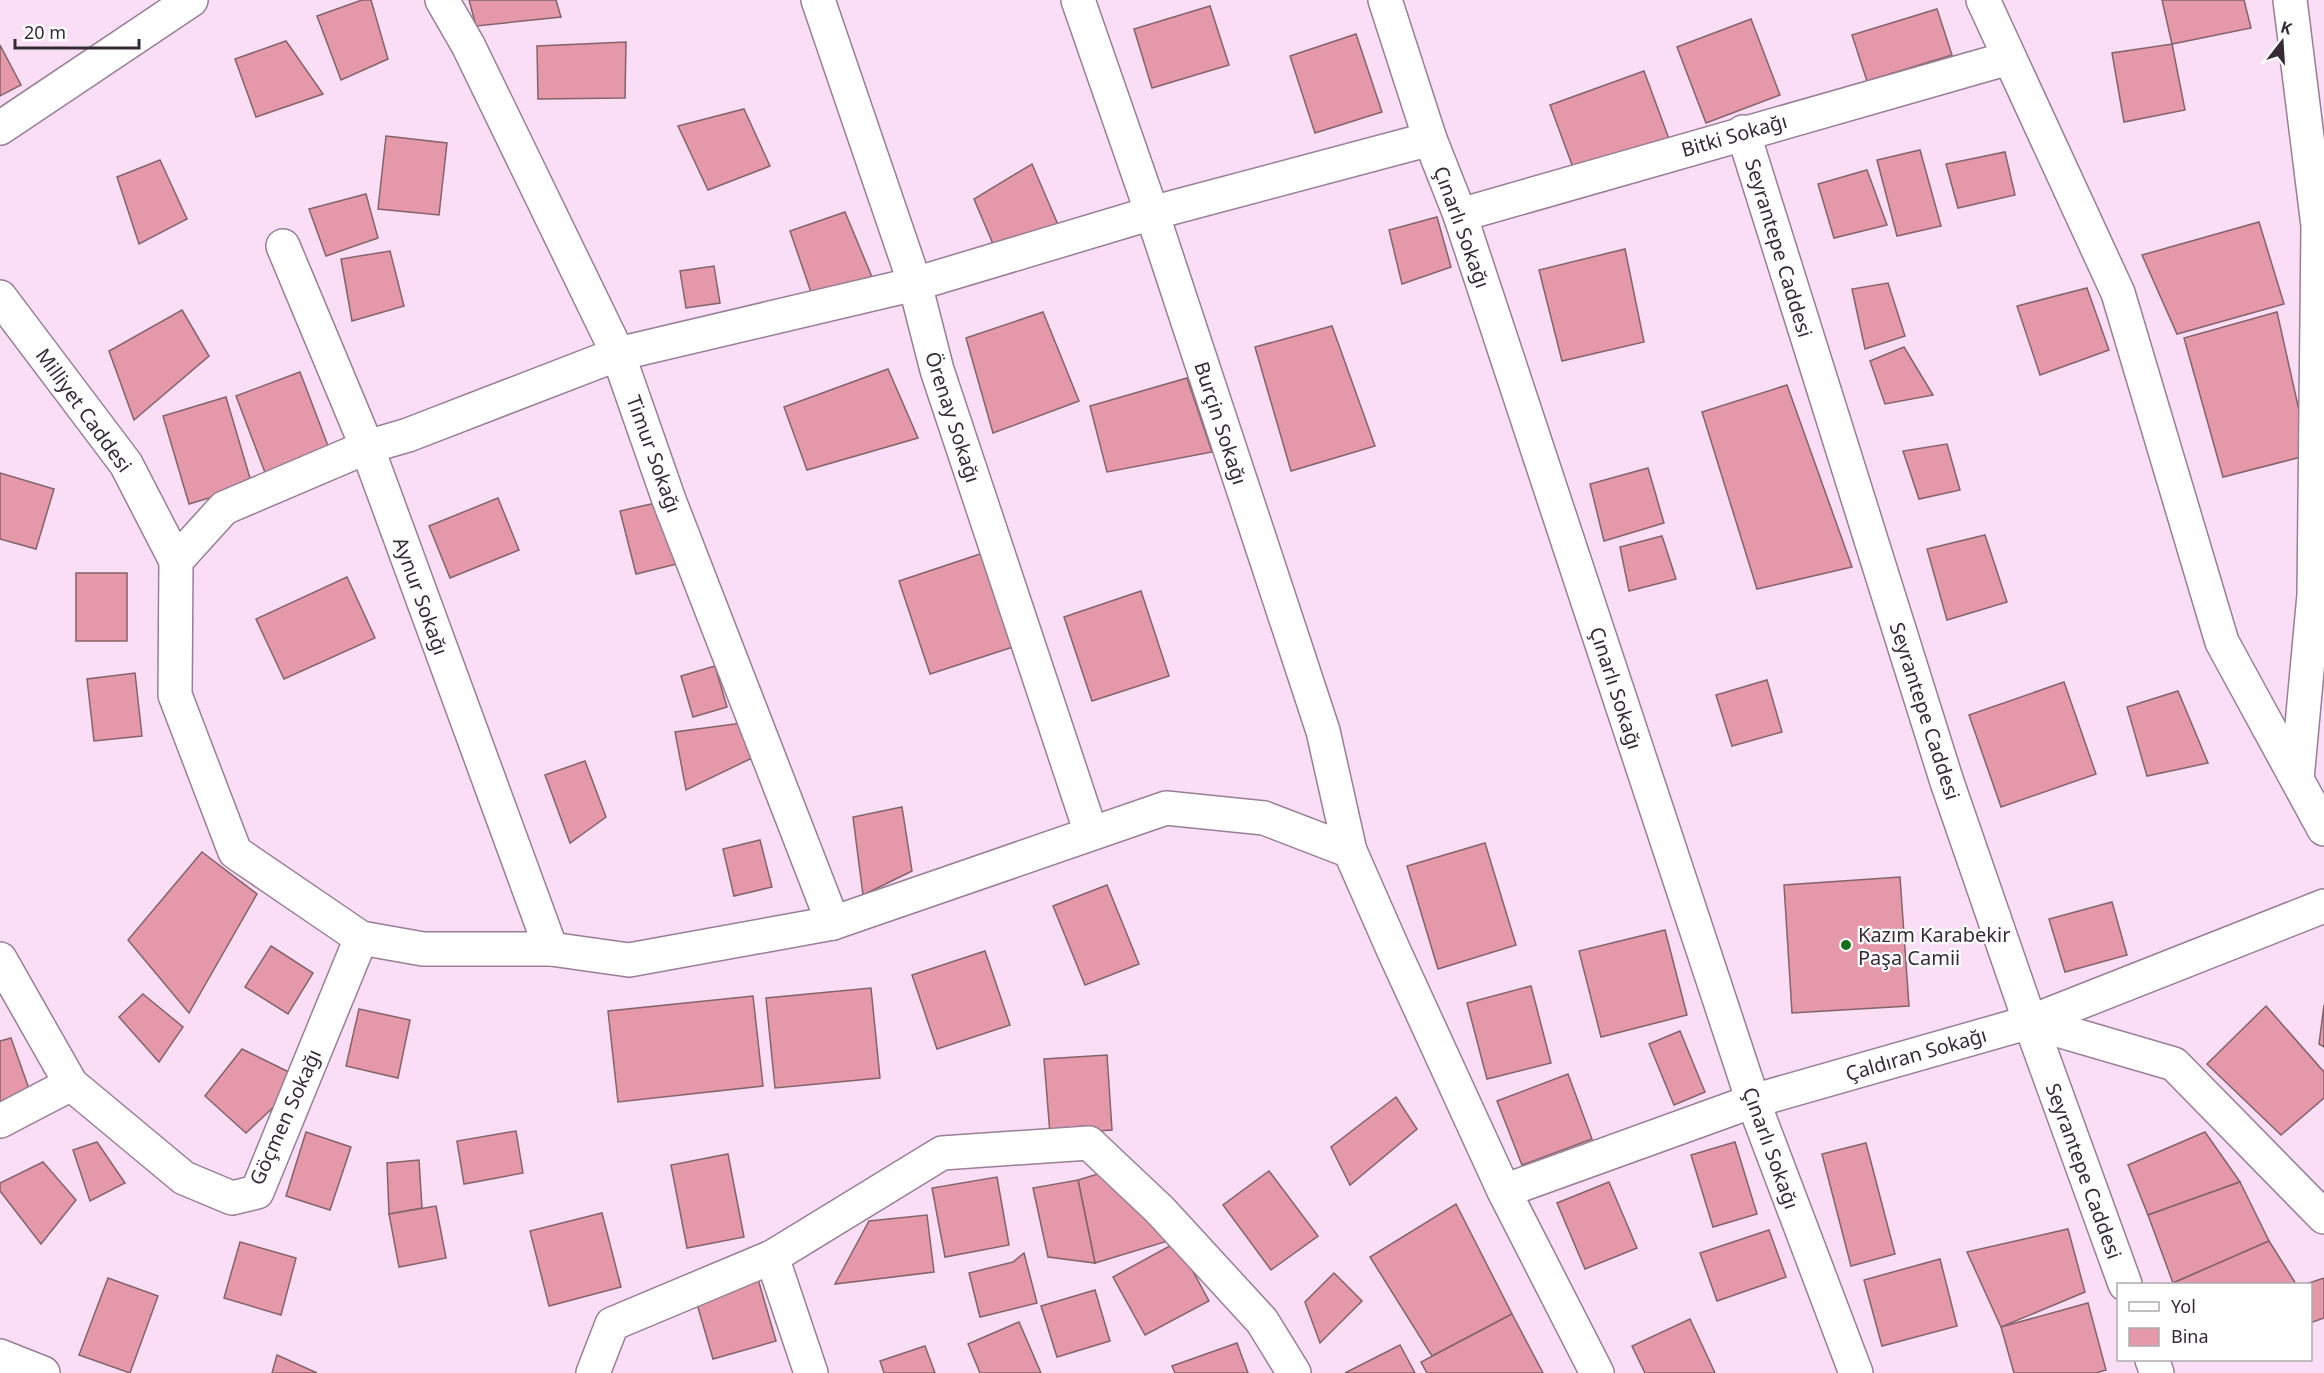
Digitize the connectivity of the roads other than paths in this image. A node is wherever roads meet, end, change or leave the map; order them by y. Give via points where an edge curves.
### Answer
1 (191, 0) edge
2 (442, 0) edge
3 (818, 0) edge
4 (1078, 0) edge
5 (1385, 0) edge
6 (1983, 0) edge
7 (2290, 0) edge
8 (2009, 58) junction
9 (0, 128) edge
10 (1743, 132) junction
11 (1430, 139) junction
12 (1152, 213) junction
13 (1460, 215) junction
14 (283, 246) dead end
15 (915, 284) junction
16 (0, 297) edge
17 (618, 354) junction
18 (367, 447) junction
19 (176, 561) junction
20 (2297, 779) junction
21 (2324, 829) edge
22 (1090, 833) junction
23 (1350, 851) junction
24 (2324, 906) edge
25 (833, 923) junction
26 (361, 938) junction
27 (550, 949) junction
28 (0, 959) edge
29 (2030, 1022) junction
30 (71, 1084) junction
31 (1753, 1101) junction
32 (0, 1121) edge
33 (1504, 1191) junction
34 (2324, 1217) edge
35 (772, 1257) junction
36 (2125, 1283) edge
37 (0, 1356) edge
38 (43, 1373) edge
39 (593, 1373) edge
40 (811, 1373) edge
41 (1294, 1373) edge
42 (1597, 1373) edge
43 (1856, 1373) edge

1 - 9 street
2 - 17 street, Timur Sokağı via 468,45
3 - 15 street, Örenay Sokağı
4 - 12 street, Burçin Sokağı
5 - 11 street, Çınarlı Sokağı
6 - 8 street
7 - 20 street via 2318,226 2314,595
8 - 10 street, Bitki Sokağı
8 - 20 street via 2118,294 2222,642
10 - 13 street, Bitki Sokağı
10 - 29 street, Seyrantepe Caddesi via 1947,782
11 - 12 street
11 - 13 street, Çınarlı Sokağı
12 - 15 street
12 - 23 street, Burçin Sokağı via 1323,731
13 - 31 street, Çınarlı Sokağı
14 - 18 street, Aynur Sokağı
15 - 17 street
15 - 22 street, Örenay Sokağı via 937,369
16 - 19 street, Milliyet Caddesi via 126,464
17 - 18 street
17 - 25 street, Timur Sokağı via 669,500
18 - 19 street via 224,508
18 - 27 street, Aynur Sokağı
19 - 26 street via 175,695 236,852
20 - 21 street
22 - 23 street via 1166,808 1264,818
22 - 25 street
23 - 33 street, Burçin Sokağı
24 - 29 street, Çaldıran Sokağı
25 - 27 street via 629,960
26 - 27 street via 423,949
26 - 30 street, Göçmen Sokağı via 257,1192 232,1198 184,1178
28 - 30 street, Göçmen Sokağı
29 - 31 street, Çaldıran Sokağı
29 - 34 street via 2174,1064
29 - 36 street, Seyrantepe Caddesi
30 - 32 street
31 - 33 street, Çaldıran Sokağı
31 - 43 street, Çınarlı Sokağı
33 - 42 street, Burçin Sokağı
35 - 39 street via 612,1324
35 - 40 street
35 - 41 street via 942,1153 1089,1143 1160,1210 1262,1321
37 - 38 street

